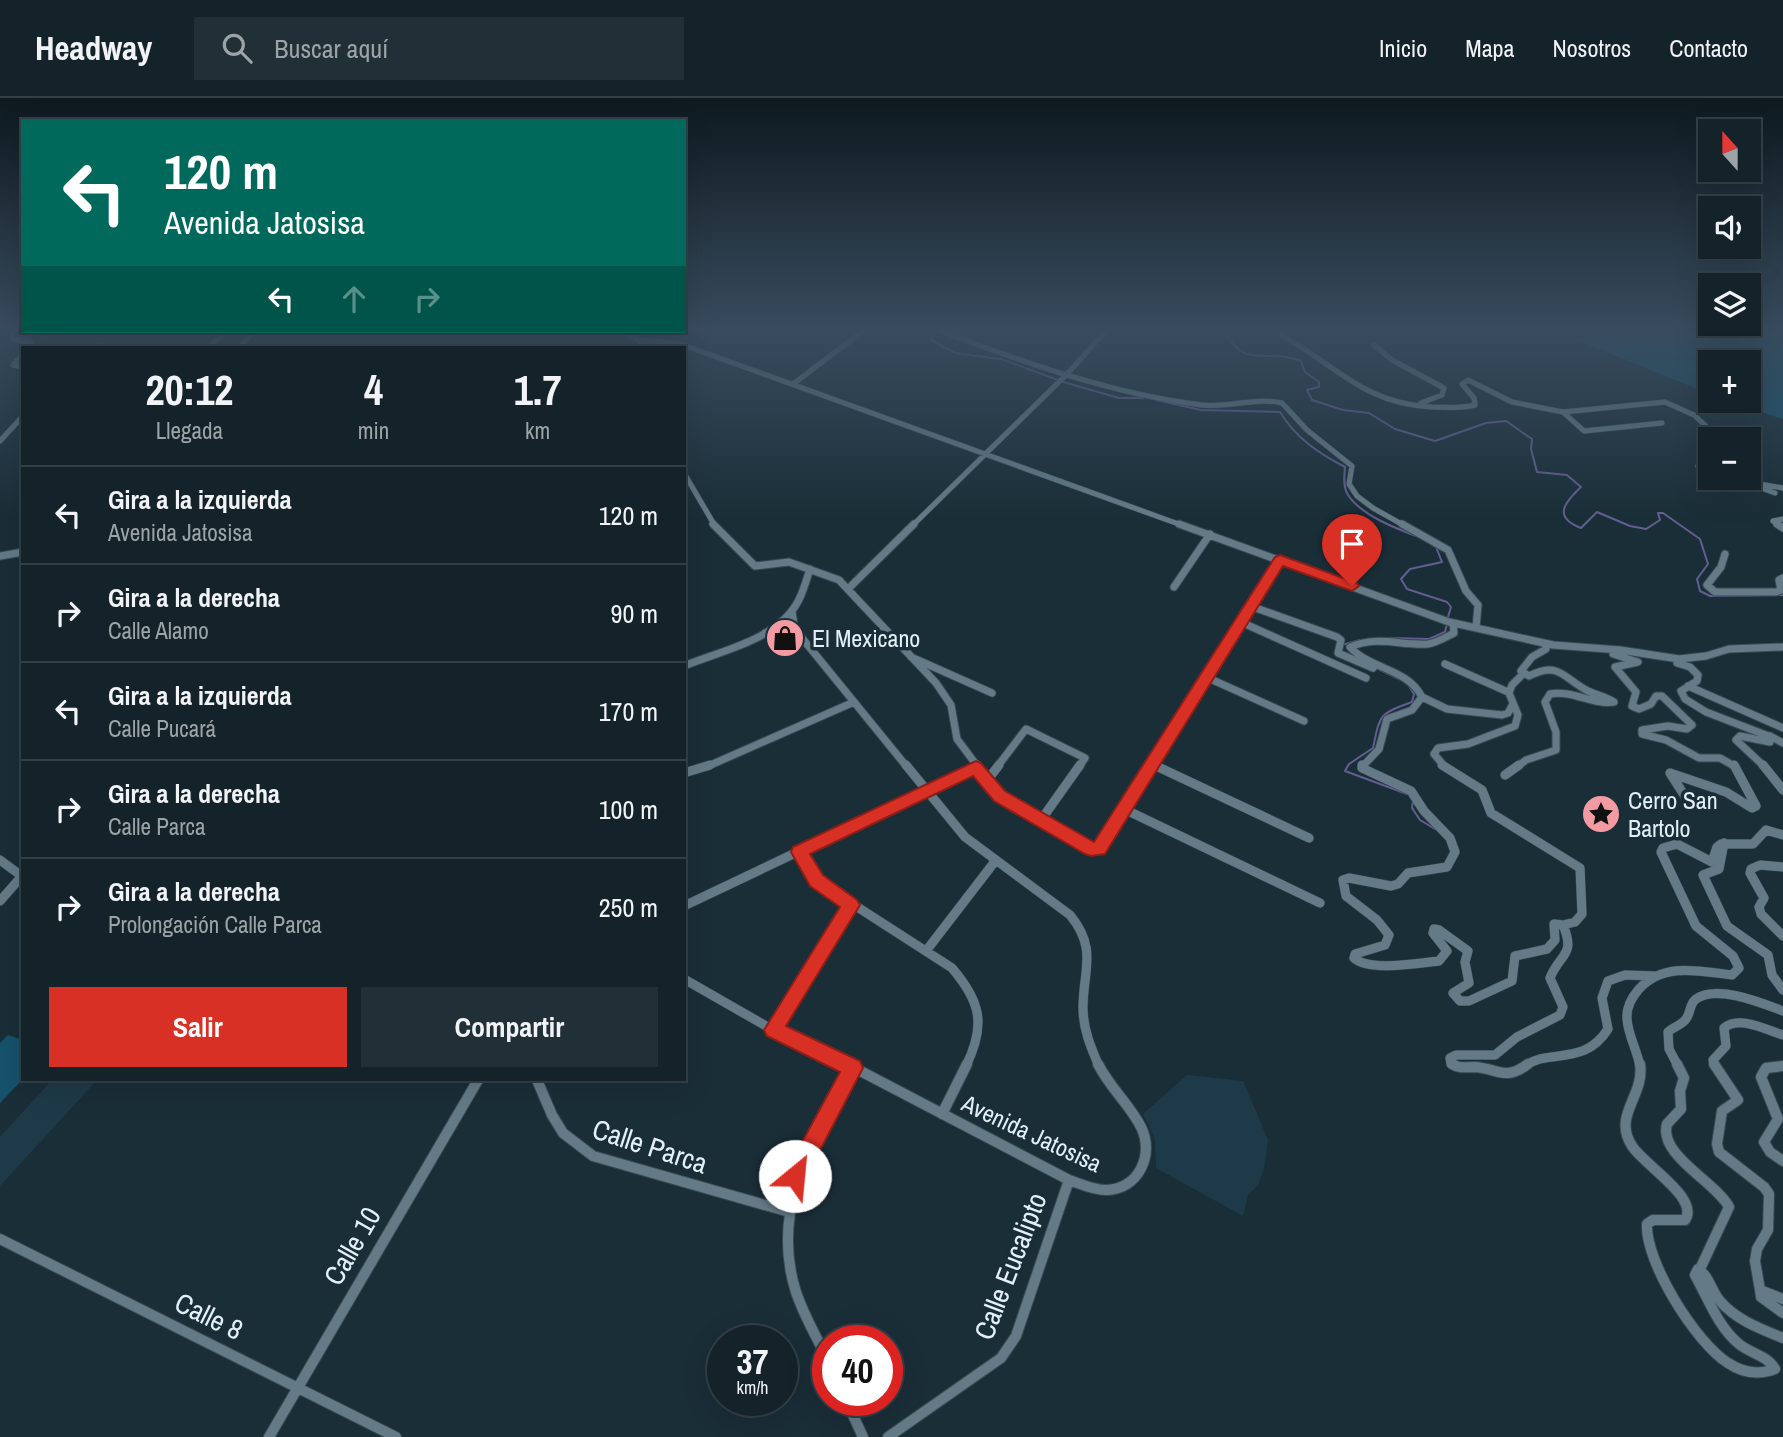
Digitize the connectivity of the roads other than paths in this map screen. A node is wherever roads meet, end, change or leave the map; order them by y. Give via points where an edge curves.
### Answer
1 (820, 393) edge
2 (1048, 393) edge
3 (1151, 393) edge
4 (1376, 393) edge
5 (1443, 393) edge
6 (1470, 393) edge
7 (1495, 393) edge
8 (1397, 404) junction
9 (1563, 412) junction
10 (21, 418) edge
11 (1662, 423) dead end
12 (1707, 427) edge
13 (0, 441) edge
14 (988, 453) junction
15 (686, 478) edge
16 (1783, 488) edge
17 (1775, 493) dead end
18 (1783, 519) edge
19 (1783, 528) edge
20 (1210, 534) junction
21 (21, 552) edge
22 (1725, 555) dead end
23 (0, 556) edge
24 (1280, 560) junction
25 (810, 569) junction
26 (1783, 578) edge
27 (1174, 587) dead end
28 (848, 589) junction
29 (1253, 607) junction
30 (792, 611) junction
31 (1243, 623) junction
32 (1453, 623) junction
33 (1476, 628) junction
34 (762, 633) junction
35 (802, 638) junction
36 (1545, 644) junction
37 (1569, 647) junction
38 (1783, 647) edge
39 (1638, 652) junction
40 (910, 657) junction
41 (1445, 664) dead end
42 (686, 665) edge
43 (1376, 669) dead end
44 (1523, 674) junction
45 (1206, 677) junction
46 (1366, 678) dead end
47 (1688, 686) junction
48 (1508, 692) junction
49 (992, 693) dead end
50 (1422, 697) junction
51 (854, 702) junction
52 (1513, 704) junction
53 (1304, 722) dead end
54 (1783, 728) edge
55 (1769, 736) junction
56 (1783, 743) edge
57 (1152, 764) junction
58 (976, 767) junction
59 (686, 773) edge
60 (1505, 775) dead end
61 (986, 782) junction
62 (926, 790) junction
63 (1783, 790) edge
64 (1688, 801) dead end
65 (1124, 809) junction
66 (1041, 820) junction
67 (1783, 835) edge
68 (1309, 838) dead end
69 (1724, 843) junction
70 (799, 852) junction
71 (0, 860) edge
72 (996, 860) junction
73 (1783, 867) edge
74 (21, 876) edge
75 (21, 878) edge
76 (0, 901) edge
77 (1320, 903) dead end
78 (686, 905) edge
79 (851, 905) junction
80 (1563, 925) junction
81 (1783, 936) edge
82 (926, 951) junction
83 (1656, 976) junction
84 (686, 980) edge
85 (1783, 990) edge
86 (1783, 1011) edge
87 (773, 1030) junction
88 (1783, 1035) edge
89 (1783, 1066) edge
90 (853, 1068) junction
91 (477, 1081) edge
92 (537, 1081) edge
93 (942, 1114) junction
94 (1783, 1161) edge
95 (1069, 1180) junction
96 (786, 1211) junction
97 (0, 1239) edge
98 (1700, 1269) junction
99 (1760, 1290) junction
100 (1783, 1299) edge
101 (1783, 1313) edge
102 (812, 1325) edge
103 (1783, 1338) edge
104 (298, 1387) junction
105 (853, 1416) edge
106 (269, 1437) edge
107 (396, 1437) edge
108 (863, 1437) edge
109 (888, 1437) edge

1 - 14 street
2 - 14 street
3 - 33 street via 1205,406 1272,401 1287,406 1305,428 1352,466 1349,484 1363,501 1448,550 1466,591 1478,605
4 - 8 street
5 - 8 street via 1431,401
6 - 8 street via 1477,402 1470,406
7 - 9 street via 1512,402
9 - 11 street via 1584,430
9 - 12 street via 1665,402 1694,415
10 - 13 street
14 - 20 street
14 - 28 street
15 - 25 street via 712,525 753,564 764,567 789,562
16 - 17 street via 1742,481
18 - 19 street via 1773,521
20 - 24 street
20 - 27 street
21 - 23 street
22 - 26 street via 1707,585 1715,592 1776,592 1781,590 1779,580
24 - 29 street
24 - 32 street
25 - 28 street via 835,578
25 - 30 street
28 - 40 street
29 - 31 street
29 - 43 street via 1340,638 1338,653
30 - 34 street
30 - 35 street, Avenida Jatosisa
31 - 45 street
31 - 46 street
32 - 33 street
32 - 50 street via 1454,633 1434,644 1392,640 1350,647 1409,679
33 - 36 street
34 - 35 street
34 - 42 street
35 - 51 street, Avenida Jatosisa
36 - 37 street
36 - 44 street via 1546,649 1532,657
37 - 39 street
37 - 64 street via 1636,660 1637,664 1619,664 1615,669 1636,690 1632,706 1640,709 1662,696 1692,725 1687,729 1663,726 1641,733 1699,758 1730,762 1756,806 1670,773
38 - 39 street via 1730,649 1689,660
39 - 47 street via 1693,669 1698,679
40 - 49 street
40 - 58 street via 951,705 954,733
41 - 48 street
44 - 48 street
44 - 60 street via 1555,670 1614,702 1605,704 1564,692 1548,696 1545,702 1554,723 1556,750 1526,760
45 - 53 street
45 - 57 street
47 - 54 street
47 - 55 street via 1681,695 1700,710
48 - 52 street
50 - 52 street via 1459,712 1502,715
50 - 80 street via 1412,710 1387,719 1379,749 1361,767 1412,791 1425,813 1448,834 1454,859 1443,869 1408,873 1391,886 1343,880 1346,897 1373,915 1389,935 1385,945 1354,958 1391,966 1439,961 1447,951 1433,933 1439,930 1468,951 1469,983 1453,993 1460,1001 1469,1001 1512,981 1515,956 1547,949 1555,940 1555,925
51 - 59 street
51 - 62 street, Avenida Jatosisa
52 - 80 street via 1518,715 1515,726 1468,744 1438,748 1434,754 1439,763 1482,790 1491,813 1580,868 1582,914
55 - 56 street
55 - 63 street via 1770,742 1740,736 1736,740
57 - 65 street
57 - 68 street
58 - 61 street
58 - 62 street
61 - 66 street via 1000,796
61 - 66 street via 1026,729 1085,758
62 - 70 street
62 - 72 street, Avenida Jatosisa via 965,837
65 - 66 street via 1097,850
65 - 77 street
67 - 69 street via 1766,831 1760,832 1753,844
69 - 83 street via 1717,847 1712,862 1676,844 1661,852 1696,926 1733,956 1739,970 1729,975 1679,969
69 - 85 street via 1719,869 1703,875 1710,896 1727,926 1767,953 1772,975
70 - 78 street
70 - 79 street via 817,881
71 - 74 street
72 - 82 street
72 - 95 street, Avenida Jatosisa via 1070,915 1087,940 1085,1025 1110,1087 1137,1121 1145,1140 1144,1166 1127,1185 1107,1190
73 - 81 street via 1760,865 1750,873 1764,898 1761,914
75 - 76 street
79 - 82 street
79 - 87 street
80 - 83 street via 1568,951 1550,978 1562,1003 1560,1015 1517,1037 1495,1055 1451,1056 1453,1066 1511,1074 1532,1061 1572,1056 1607,1033 1602,998 1608,981 1625,975
82 - 93 street via 969,984 981,1019 978,1038
83 - 98 street via 1639,988 1628,1011 1641,1081 1626,1111 1624,1127 1636,1153 1684,1197 1689,1210 1682,1221 1647,1224 1647,1245 1672,1293 1715,1354 1741,1370 1774,1371 1773,1363 1747,1351 1725,1329 1695,1275
84 - 87 street, Avenida Jatosisa
86 - 98 street via 1745,999 1706,994 1693,1001 1684,1022 1668,1031 1669,1049 1684,1082 1681,1110 1666,1126 1665,1138 1729,1207
87 - 90 street, Avenida Jatosisa
88 - 99 street via 1730,1023 1724,1028 1726,1046 1713,1060 1738,1100 1723,1111 1719,1152 1769,1194 1768,1230 1755,1261
89 - 94 street via 1766,1068 1761,1077 1777,1114 1776,1126 1764,1142
90 - 93 street, Avenida Jatosisa
90 - 96 street via 795,1176
91 - 104 street, Calle 10
92 - 96 street, Calle Parca via 559,1132 593,1156
93 - 95 street, Avenida Jatosisa
95 - 109 street, Calle Eucalipto via 1016,1336 1001,1358
96 - 102 street via 786,1248 793,1284
97 - 104 street, Calle 8
98 - 103 street via 1730,1311
99 - 100 street
99 - 101 street via 1762,1297
104 - 106 street, Calle 10
104 - 107 street, Calle 8
105 - 108 street

